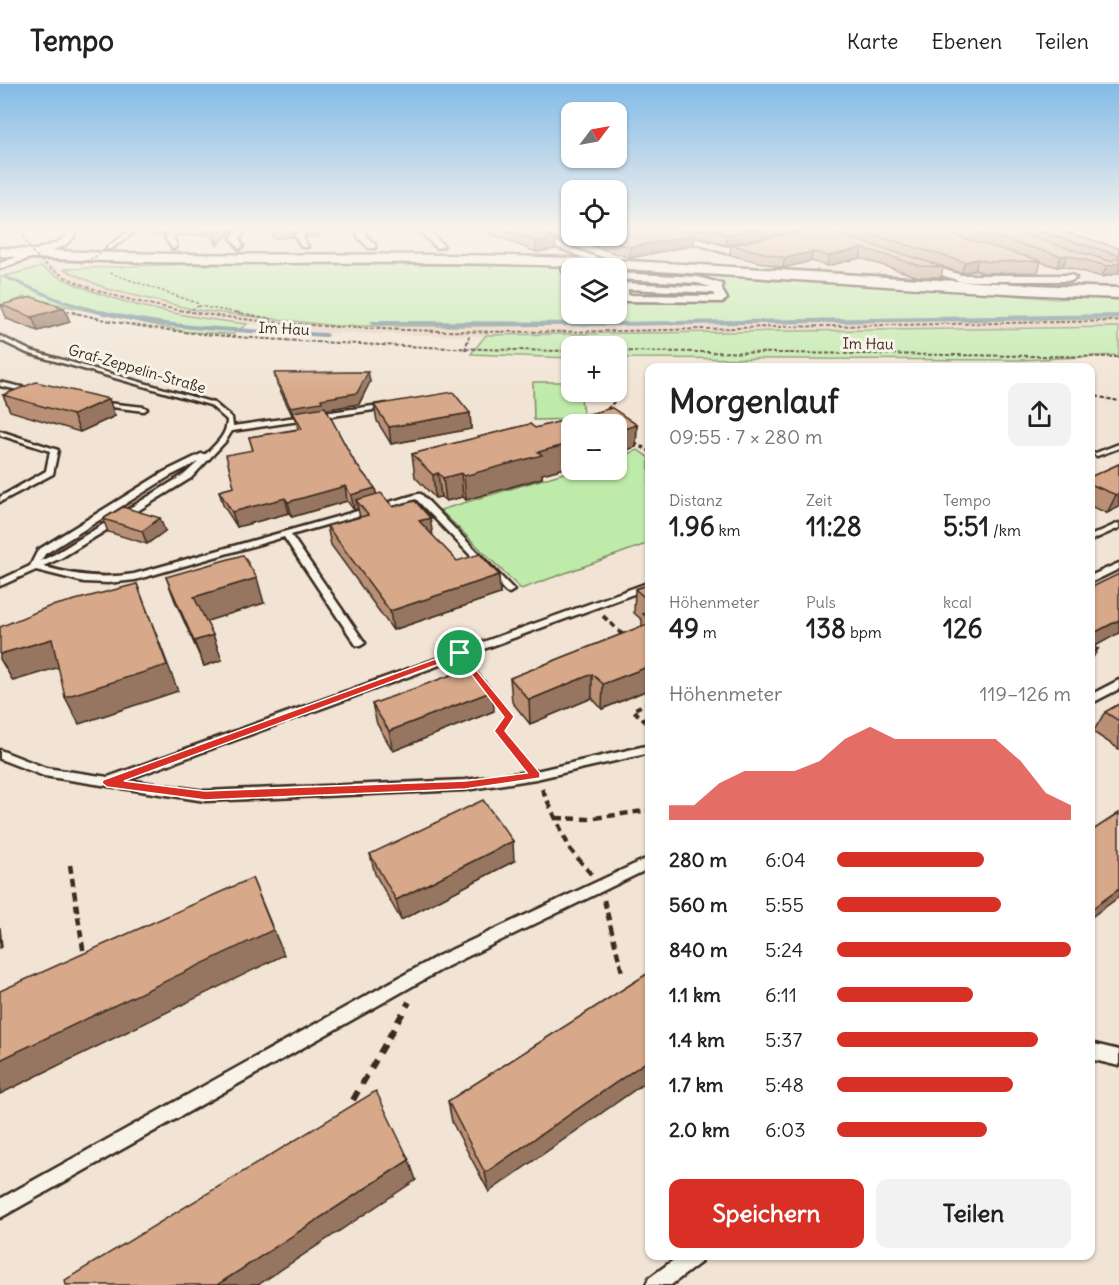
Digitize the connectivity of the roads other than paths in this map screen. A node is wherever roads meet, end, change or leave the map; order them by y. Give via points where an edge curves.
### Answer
1 (716, 285) edge
2 (908, 285) edge
3 (717, 290) junction
4 (1119, 293) edge
5 (0, 332) edge
6 (0, 338) edge
7 (29, 352) junction
8 (0, 384) edge
9 (35, 392) edge
10 (93, 404) edge
11 (400, 404) edge
12 (144, 409) dead end
13 (230, 429) junction
14 (0, 433) edge
15 (1119, 446) edge
16 (212, 452) junction
17 (1097, 454) dead end
18 (0, 500) edge
19 (1119, 525) edge
20 (286, 534) junction
21 (1095, 537) edge
22 (34, 566) junction
23 (1119, 566) edge
24 (1095, 578) edge
25 (0, 583) edge
26 (645, 587) edge
27 (509, 590) dead end
28 (360, 643) dead end
29 (1119, 684) edge
30 (1095, 697) edge
31 (645, 750) edge
32 (0, 754) edge
33 (107, 783) junction
34 (645, 864) edge
35 (1095, 1052) edge
36 (1119, 1058) edge
37 (0, 1209) edge
38 (688, 1260) edge
39 (656, 1285) edge

1 - 3 street
2 - 4 main road
3 - 3 street via 722,298 623,298 623,286
5 - 7 lane, Graf-Zeppelin-Straße
6 - 7 lane, Graf-Zeppelin-Straße
7 - 13 lane, Graf-Zeppelin-Straße via 213,404 230,419
8 - 9 lane
10 - 12 lane
11 - 13 lane
13 - 16 lane
14 - 18 lane via 54,450 50,472
15 - 17 lane
16 - 22 lane via 188,476 58,556
16 - 22 lane via 167,474 41,552
19 - 21 lane
20 - 22 lane via 114,581 82,580
20 - 27 lane via 418,496
20 - 28 lane
22 - 25 lane
23 - 24 lane
26 - 33 lane
29 - 30 lane
31 - 33 lane via 536,776 465,785 205,796
32 - 33 lane via 44,772
34 - 37 lane via 443,961
35 - 36 lane
38 - 39 lane

